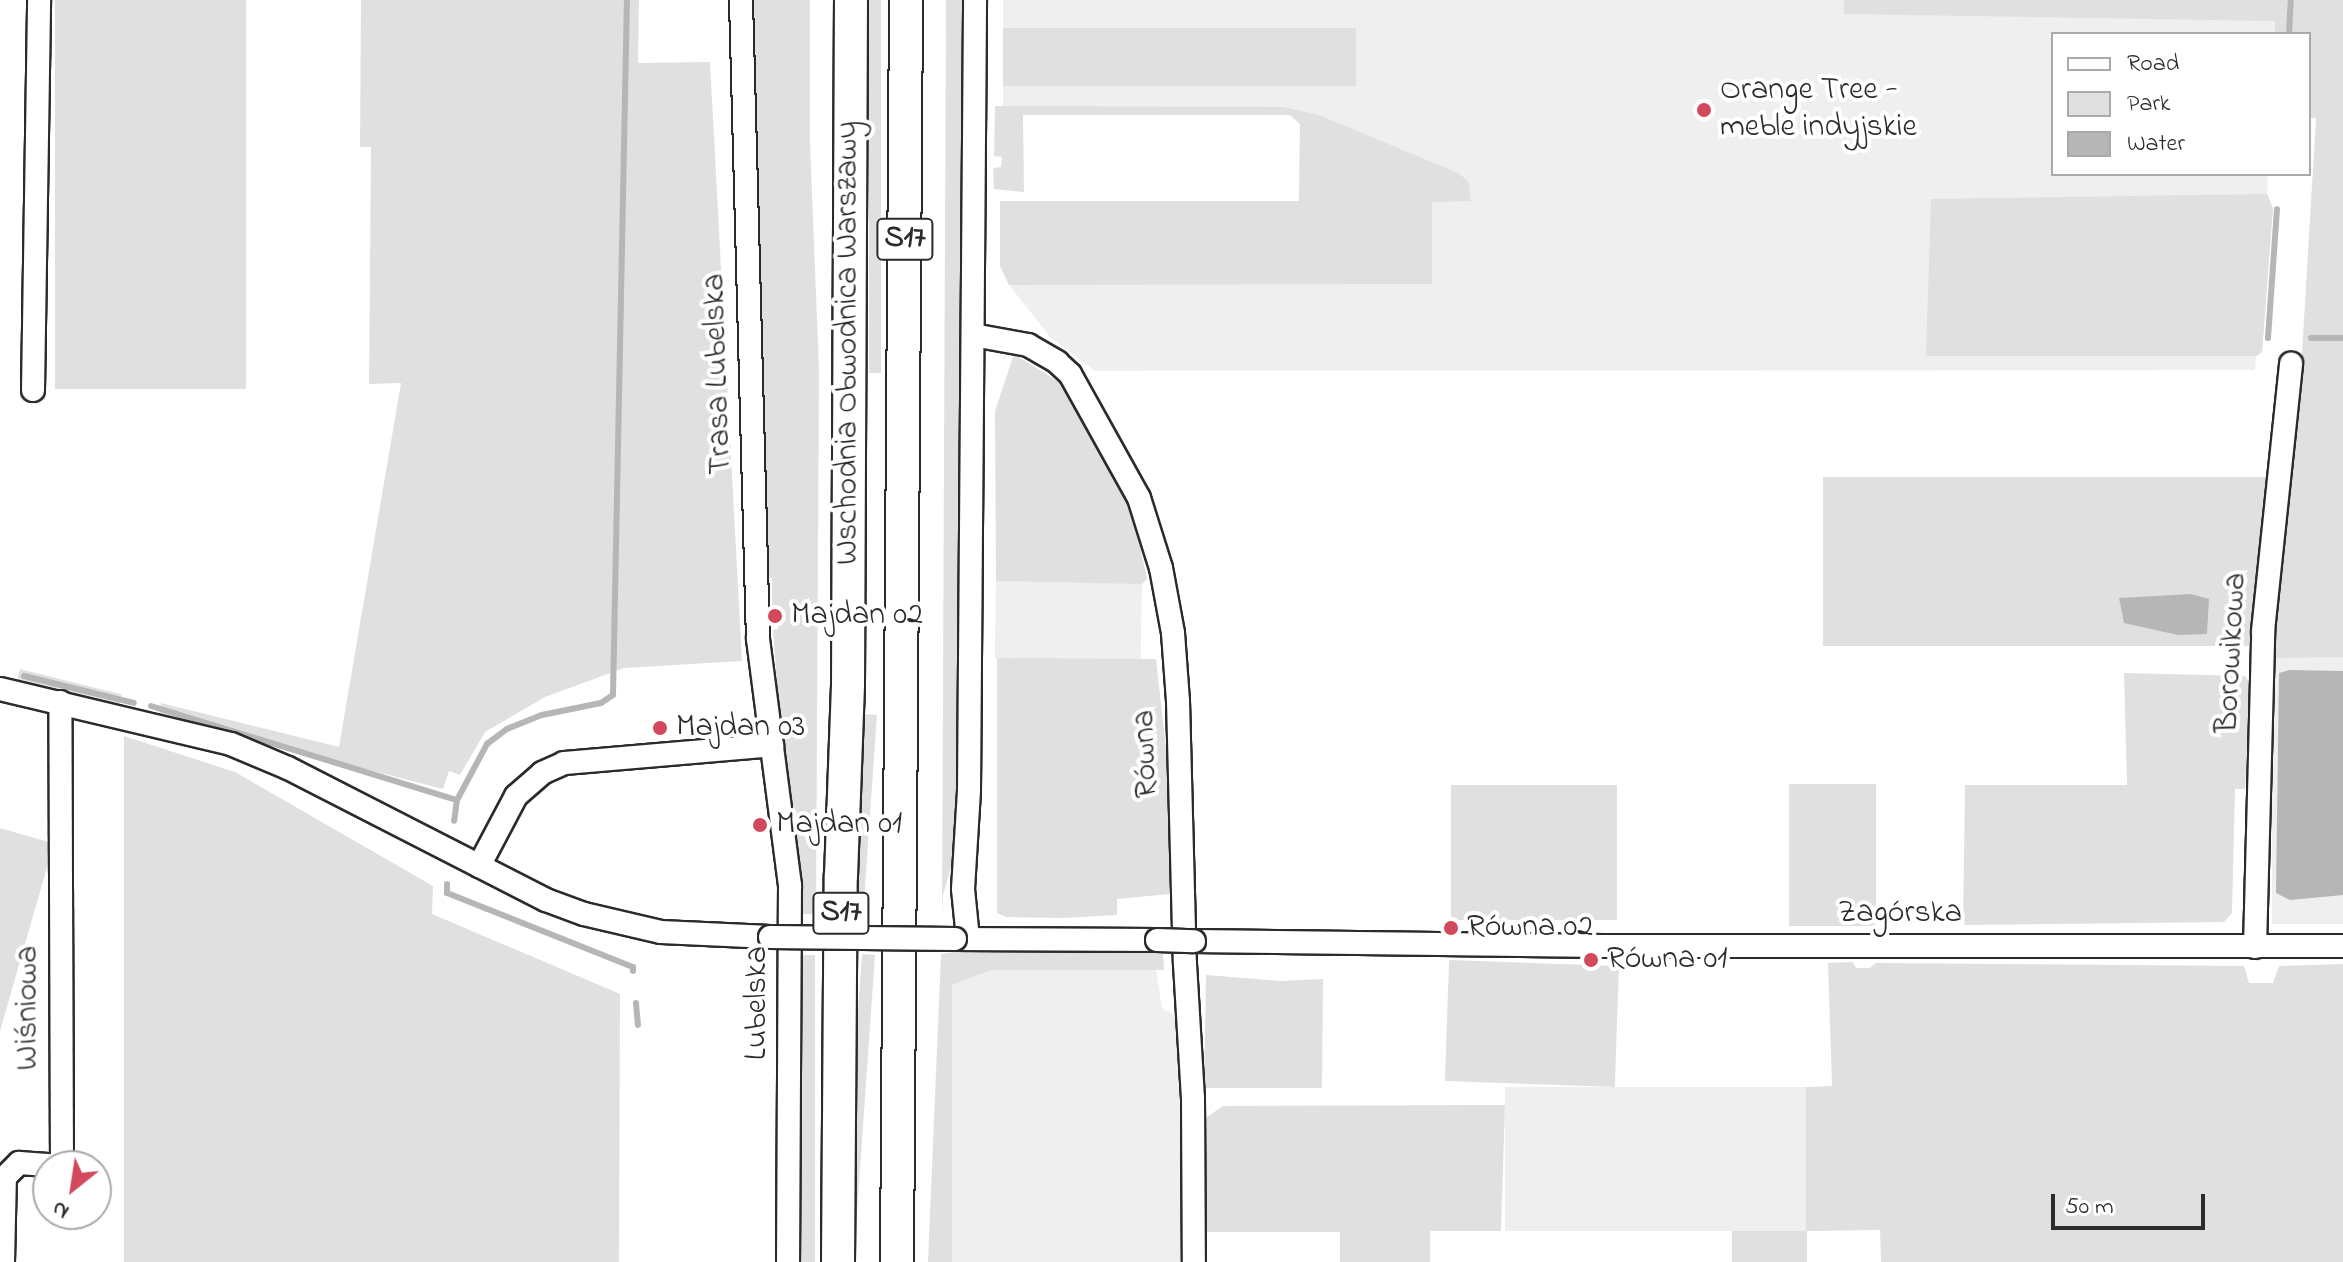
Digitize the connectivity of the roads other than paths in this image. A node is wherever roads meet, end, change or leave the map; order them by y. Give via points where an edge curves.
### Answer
1 (39, 0) edge
2 (741, 0) edge
3 (851, 0) edge
4 (906, 0) edge
5 (975, 0) edge
6 (973, 335) junction
7 (2291, 363) dead end
8 (33, 390) dead end
9 (0, 689) edge
10 (60, 702) junction
11 (772, 745) junction
12 (479, 866) junction
13 (962, 939) junction
14 (2343, 946) edge
15 (2255, 947) junction
16 (3, 1262) edge
17 (788, 1262) edge
18 (838, 1262) edge
19 (897, 1262) edge
20 (1194, 1262) edge

1 - 8 street
2 - 11 street, Trasa Lubelska via 758,639
3 - 18 highway, Wschodnia Obwodnica Warszawy / S17 via 848,685
4 - 19 highway, Wschodnia Obwodnica Warszawy / S17
5 - 6 street
6 - 13 street via 969,790
6 - 20 street, Równa via 1028,345 1070,374 1139,498 1161,568 1178,701
7 - 15 street, Borowikowa via 2263,631
9 - 10 street, Zagórska
10 - 12 street, Zagórska via 231,744
10 - 16 street, Wiśniowa via 62,1166 19,1163 5,1177
11 - 12 street via 564,763 542,773 516,796
11 - 17 street, Lubelska via 790,896
12 - 13 street, Zagórska, bridge via 546,900 618,923 690,936
13 - 15 street, Zagórska, bridge
14 - 15 street, Zagórska

